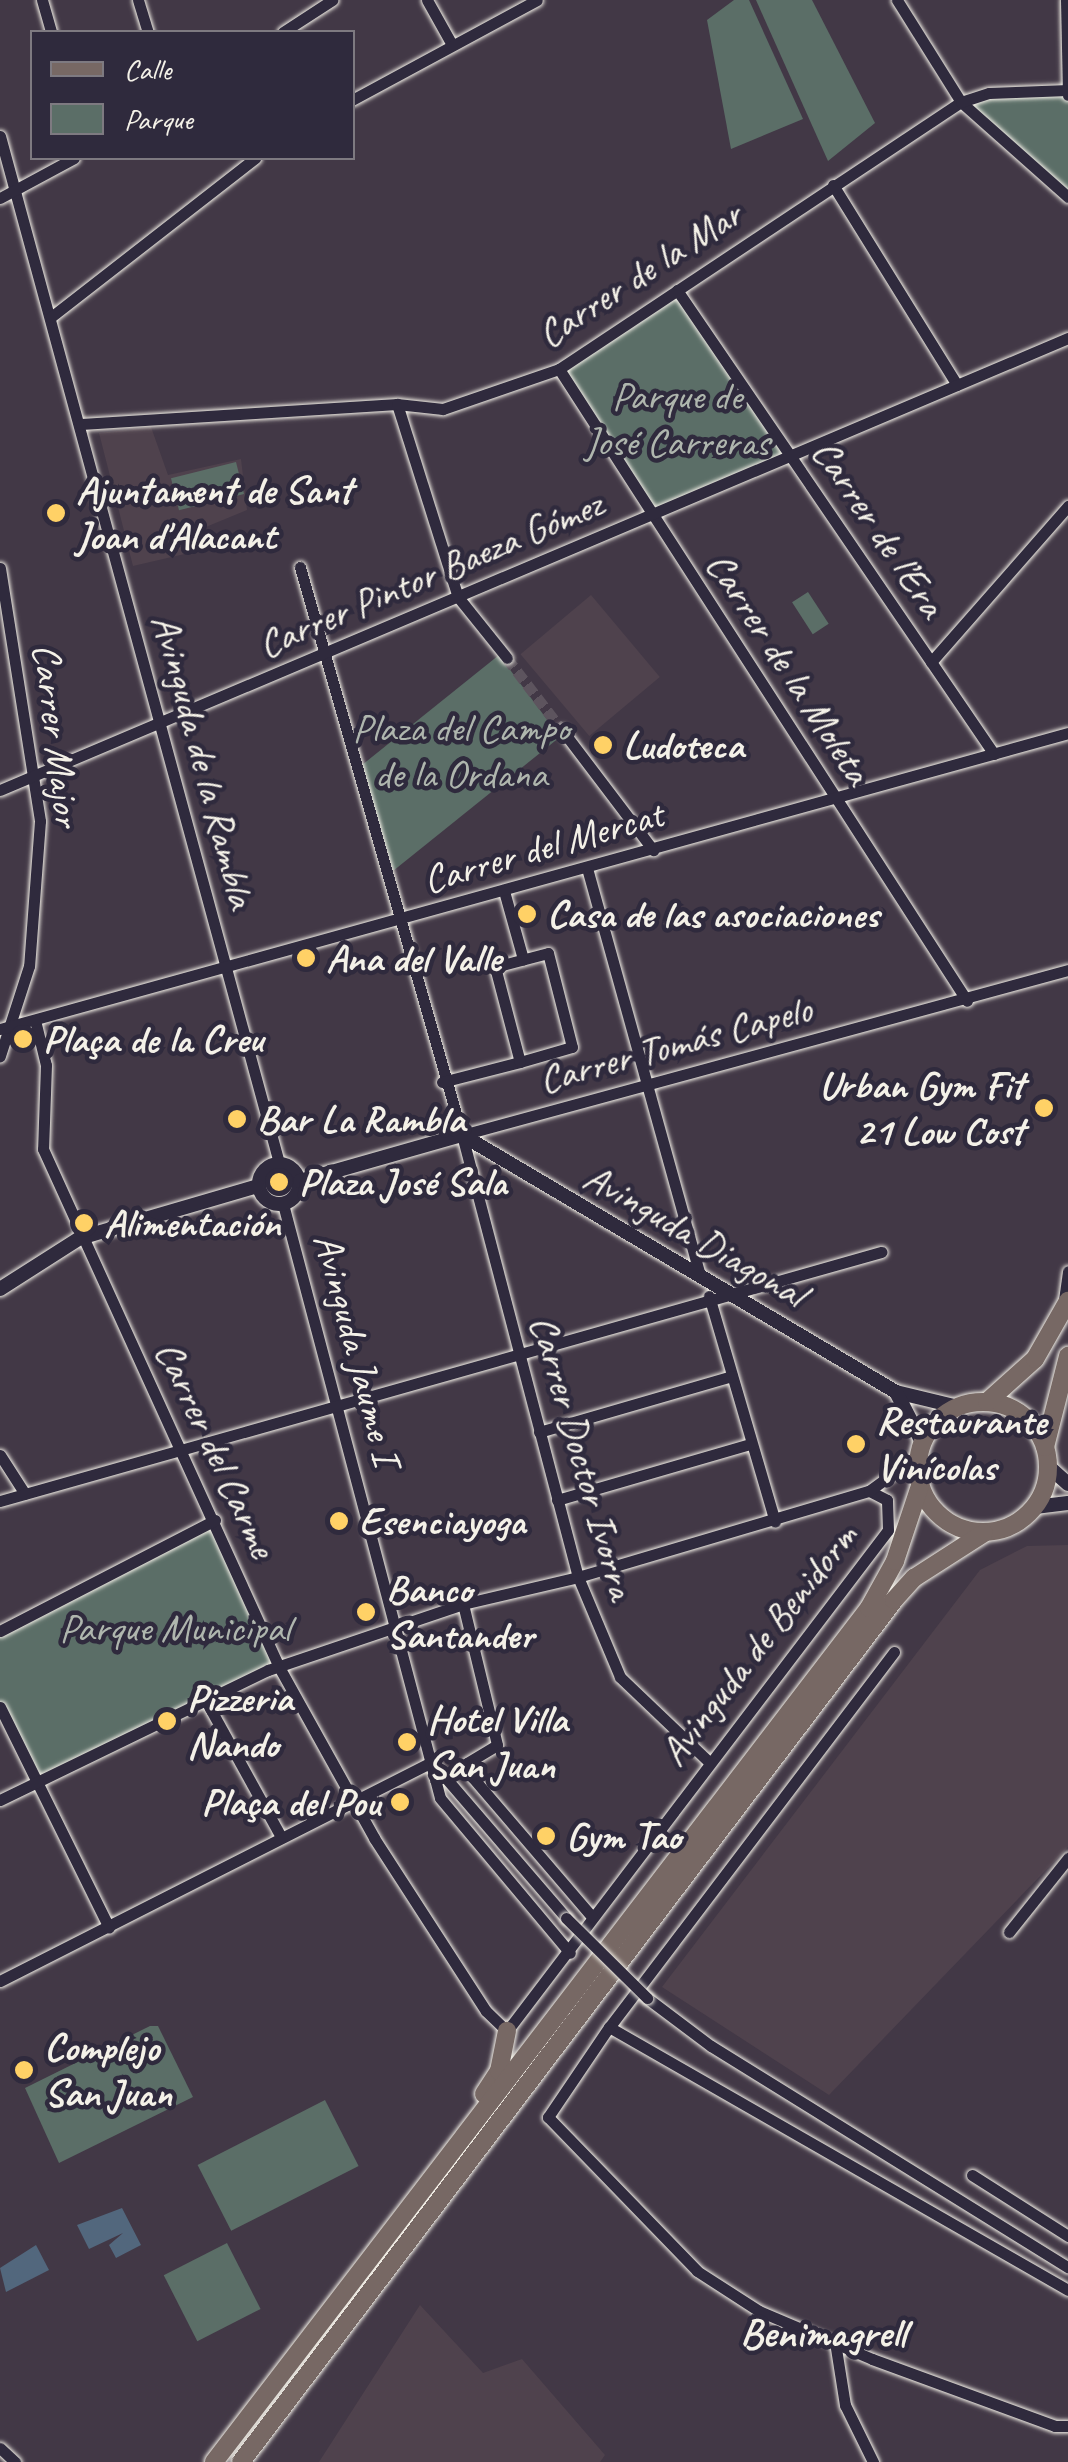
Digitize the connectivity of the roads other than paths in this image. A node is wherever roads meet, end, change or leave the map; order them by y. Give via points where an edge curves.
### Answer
1 (42, 0) edge
2 (138, 0) edge
3 (332, 0) edge
4 (427, 0) edge
5 (537, 0) edge
6 (1066, 0) edge
7 (901, 1) edge
8 (50, 30) edge
9 (147, 30) edge
10 (286, 30) edge
11 (451, 42) junction
12 (1068, 92) edge
13 (355, 98) edge
14 (961, 102) junction
15 (0, 136) edge
16 (71, 160) edge
17 (252, 160) edge
18 (833, 185) junction
19 (15, 193) junction
20 (1068, 196) edge
21 (0, 198) edge
22 (677, 290) junction
23 (51, 317) junction
24 (1068, 338) edge
25 (559, 370) junction
26 (958, 384) junction
27 (397, 404) junction
28 (80, 424) junction
29 (790, 456) junction
30 (1068, 506) edge
31 (650, 515) junction
32 (300, 566) dead end
33 (0, 568) edge
34 (458, 598) junction
35 (324, 654) junction
36 (506, 658) tunnel mouth
37 (931, 662) junction
38 (161, 724) junction
39 (562, 730) tunnel mouth
40 (1068, 733) edge
41 (994, 754) junction
42 (38, 773) junction
43 (0, 790) edge
44 (835, 800) junction
45 (654, 850) junction
46 (587, 868) junction
47 (504, 891) junction
48 (400, 920) junction
49 (523, 960) junction
50 (226, 966) junction
51 (1068, 970) edge
52 (967, 1000) junction
53 (35, 1020) junction
54 (5, 1028) edge
55 (0, 1056) edge
56 (520, 1062) junction
57 (442, 1082) junction
58 (651, 1084) junction
59 (462, 1135) junction
60 (279, 1164) junction
61 (300, 1181) junction
62 (258, 1186) junction
63 (284, 1204) junction
64 (80, 1238) junction
65 (880, 1252) dead end
66 (1068, 1272) edge
67 (704, 1277) junction
68 (0, 1290) edge
69 (732, 1292) junction
70 (710, 1300) junction
71 (1065, 1309) edge
72 (1068, 1356) edge
73 (519, 1358) junction
74 (732, 1376) junction
75 (896, 1392) junction
76 (987, 1402) junction
77 (341, 1405) junction
78 (958, 1407) junction
79 (540, 1432) junction
80 (750, 1444) junction
81 (920, 1448) junction
82 (185, 1451) junction
83 (0, 1455) edge
84 (1047, 1457) junction
85 (1068, 1484) edge
86 (920, 1486) junction
87 (869, 1491) junction
88 (25, 1494) junction
89 (557, 1500) junction
90 (0, 1501) edge
91 (1068, 1502) edge
92 (1035, 1507) junction
93 (214, 1520) junction
94 (776, 1522) junction
95 (984, 1533) junction
96 (578, 1577) junction
97 (463, 1604) junction
98 (398, 1628) junction
99 (0, 1631) edge
100 (894, 1652) dead end
101 (279, 1667) junction
102 (206, 1700) junction
103 (0, 1707) edge
104 (708, 1761) junction
105 (432, 1762) junction
106 (38, 1781) junction
107 (0, 1800) edge
108 (356, 1802) junction
109 (281, 1837) junction
110 (1068, 1858) edge
111 (592, 1917) junction
112 (110, 1928) junction
113 (1009, 1932) dead end
114 (568, 1957) junction
115 (0, 1981) edge
116 (609, 2026) junction
117 (507, 2031) junction
118 (972, 2175) dead end
119 (422, 2191) junction
120 (1020, 2206) junction
121 (1006, 2228) junction
122 (1068, 2236) edge
123 (1068, 2267) edge
124 (1068, 2290) edge
125 (835, 2342) junction
126 (1068, 2426) edge
127 (0, 2448) edge
128 (15, 2462) edge
129 (214, 2462) edge
130 (241, 2462) edge
131 (873, 2462) edge

1 - 8 street
2 - 9 street
3 - 10 street
4 - 11 street
5 - 11 street
6 - 12 street
7 - 14 street
11 - 13 street
12 - 14 street via 989,93
14 - 18 street, Carrer de la Mar
14 - 20 street
15 - 19 street, Avinguda de la Rambla
16 - 19 street
17 - 23 street
18 - 22 street, Carrer de la Mar
18 - 26 street
19 - 21 street
19 - 23 street, Avinguda de la Rambla
22 - 25 street, Carrer de la Mar
22 - 29 street, Carrer de l’Era
23 - 28 street, Avinguda de la Rambla
24 - 26 street, Carrer Pintor Baeza Gómez
25 - 27 street, Carrer de la Mar via 442,409
25 - 31 street, Carrer de la Moleta
26 - 29 street, Carrer Pintor Baeza Gómez
27 - 28 street, Carrer de la Mar
27 - 34 street
28 - 38 street, Avinguda de la Rambla
29 - 31 street, Carrer Pintor Baeza Gómez
29 - 37 street, Carrer de l’Era
30 - 37 street
31 - 34 street, Carrer Pintor Baeza Gómez
31 - 44 street, Carrer de la Moleta
32 - 35 street, Carrer Doctor Ivorra
33 - 42 street, Carrer Major
34 - 35 street, Carrer Pintor Baeza Gómez
34 - 36 street
35 - 38 street, Carrer Pintor Baeza Gómez
35 - 48 street, Carrer Doctor Ivorra
37 - 41 street, Carrer de l’Era
38 - 42 street, Carrer Pintor Baeza Gómez
38 - 50 street, Avinguda de la Rambla
39 - 45 street
40 - 41 street, Carrer del Mercat
41 - 44 street, Carrer del Mercat
42 - 43 street, Carrer Pintor Baeza Gómez
42 - 54 street, Carrer Major via 29,966
44 - 45 street, Carrer del Mercat
44 - 52 street, Carrer de la Moleta
45 - 46 street, Carrer del Mercat
46 - 47 street, Carrer del Mercat
46 - 58 street
47 - 48 street, Carrer del Mercat
47 - 49 street
48 - 50 street, Carrer del Mercat
48 - 57 street, Carrer Doctor Ivorra
49 - 56 street via 495,967
49 - 56 street via 548,953 572,1047
50 - 53 street, Carrer del Mercat
50 - 60 street, Avinguda de la Rambla
51 - 52 street, Carrer Tomás Capelo
52 - 58 street, Carrer Tomás Capelo
53 - 54 street
53 - 64 street, Carrer del Carme via 46,1065 43,1149
54 - 55 street, Carrer Major
56 - 57 street
57 - 59 street, Carrer Doctor Ivorra
58 - 59 street, Carrer Tomás Capelo
58 - 67 street
59 - 61 street, Carrer Tomás Capelo
59 - 67 street, Avinguda Diagonal
59 - 73 street, Carrer Doctor Ivorra
60 - 61 street
60 - 62 street via 260,1173
61 - 63 street
62 - 63 street via 272,1203
62 - 64 street
63 - 77 street, Avinguda Jaume I
64 - 68 street
64 - 82 street, Carrer del Carme
65 - 69 street
66 - 71 street
67 - 69 street, Avinguda Diagonal
67 - 70 street
69 - 70 street
69 - 75 street, Avinguda Diagonal
70 - 73 street
70 - 74 street
71 - 76 main road via 1034,1359
72 - 84 main road
73 - 77 street
73 - 79 street, Carrer Doctor Ivorra
74 - 79 street
74 - 80 street
75 - 78 street, Avinguda Diagonal
75 - 81 street
76 - 78 main road
76 - 84 main road via 1029,1421
77 - 82 street
77 - 98 street, Avinguda Jaume I
78 - 81 main road via 936,1421
79 - 89 street, Carrer Doctor Ivorra
80 - 89 street
80 - 94 street
81 - 86 main road
81 - 87 street
82 - 88 street
82 - 93 street, Carrer del Carme
83 - 88 street
84 - 85 street
84 - 92 main road
86 - 95 main road via 944,1520
86 - 119 main road via 895,1560 868,1608
87 - 94 street
87 - 104 street, Avinguda de Benidorm via 887,1500 888,1530
88 - 90 street
89 - 96 street, Carrer Doctor Ivorra
91 - 92 street
92 - 95 main road via 1012,1526
93 - 99 street
93 - 101 street, Carrer del Carme
94 - 96 street
95 - 130 main road via 927,1568 894,1600
96 - 97 street
96 - 104 street, Carrer Doctor Ivorra via 620,1677
97 - 98 street
97 - 111 street via 497,1745 467,1763
98 - 101 street
98 - 105 street, Avinguda Jaume I
100 - 116 street
101 - 102 street
101 - 108 street, Carrer del Carme
102 - 106 street
102 - 109 street
103 - 106 street
104 - 111 street, Avinguda de Benidorm
105 - 108 street
105 - 114 street, Avinguda Jaume I via 440,1798
105 - 121 street, bridge via 566,1918 647,1998 711,2046
106 - 107 street
106 - 112 street
108 - 109 street
108 - 117 street, Carrer del Carme via 467,1982
109 - 112 street
110 - 113 street
111 - 114 street, Avinguda de Benidorm
112 - 115 street
114 - 117 street, Avinguda de Benidorm
116 - 124 street
116 - 125 street via 548,2118 696,2271 759,2311
117 - 119 main road via 499,2071
118 - 120 street
119 - 129 main road
120 - 121 street
120 - 122 street
121 - 123 street
125 - 126 street
125 - 131 street via 845,2405
127 - 128 street

